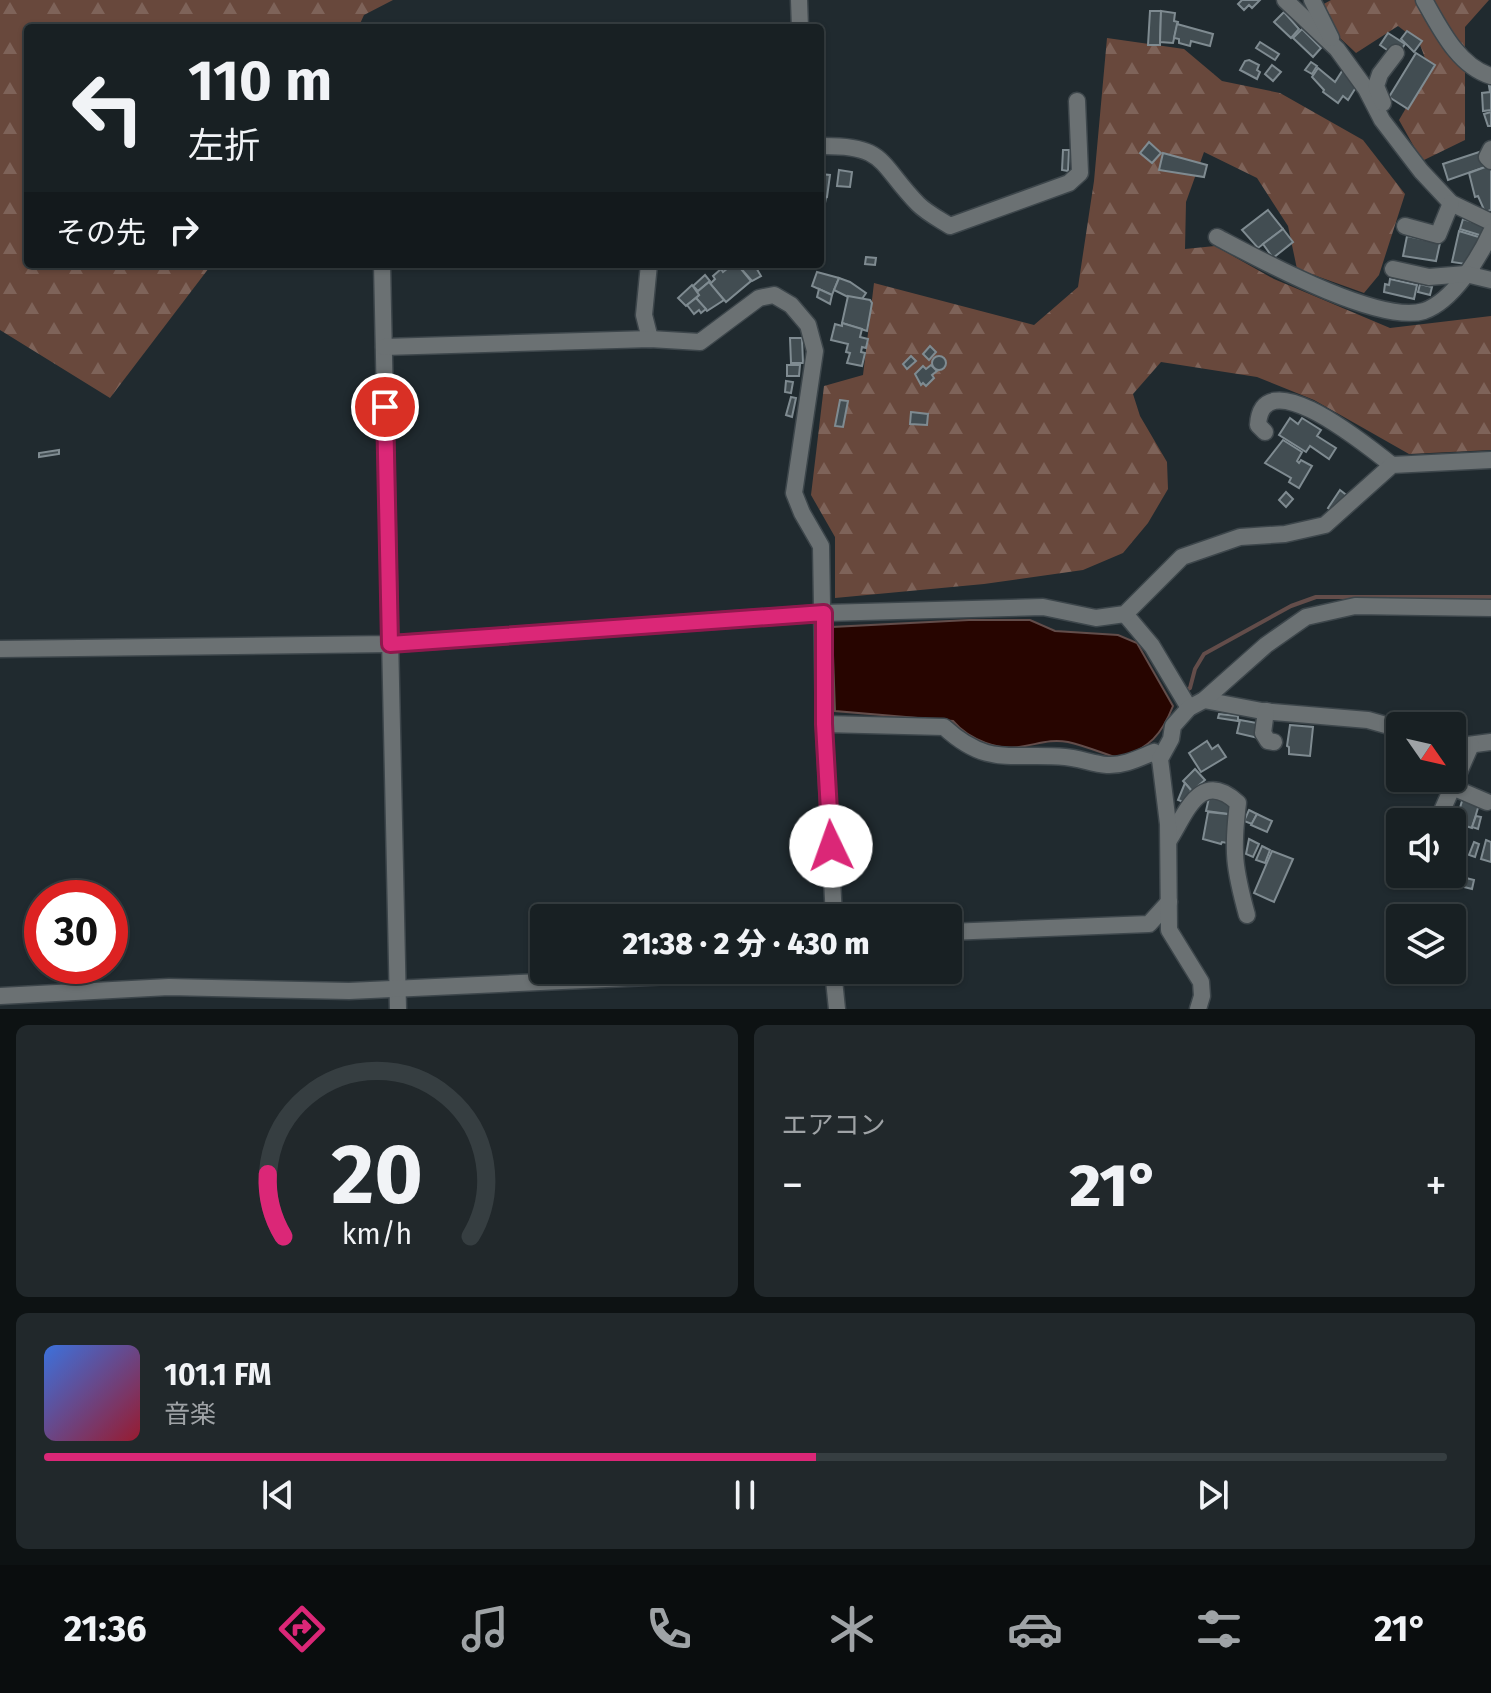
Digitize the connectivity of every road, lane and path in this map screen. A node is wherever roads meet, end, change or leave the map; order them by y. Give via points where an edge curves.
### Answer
1 (799, 0) edge
2 (1285, 0) edge
3 (1312, 0) edge
4 (1424, 0) edge
5 (800, 24) edge
6 (1337, 49) junction
7 (1396, 53) dead end
8 (1491, 76) edge
9 (1077, 101) dead end
10 (1382, 120) junction
11 (824, 146) edge
12 (1491, 149) edge
13 (1491, 161) edge
14 (1451, 203) junction
15 (1491, 222) edge
16 (1405, 226) dead end
17 (1491, 232) edge
18 (1217, 237) dead end
19 (382, 268) edge
20 (649, 268) edge
21 (1393, 269) dead end
22 (1466, 274) junction
23 (1491, 280) edge
24 (650, 339) junction
25 (384, 347) junction
26 (1265, 432) dead end
27 (1491, 460) edge
28 (1437, 463) junction
29 (1392, 465) junction
30 (1491, 471) edge
31 (1491, 608) edge
32 (824, 613) junction
33 (1125, 614) junction
34 (390, 644) junction
35 (0, 649) edge
36 (1188, 699) junction
37 (1266, 711) junction
38 (824, 724) junction
39 (1386, 725) edge
40 (1274, 742) dead end
41 (1491, 742) edge
42 (1466, 744) edge
43 (1471, 745) junction
44 (1466, 756) edge
45 (1160, 759) junction
46 (1464, 792) edge
47 (1487, 802) dead end
48 (1169, 841) junction
49 (1169, 902) junction
50 (833, 904) edge
51 (1247, 915) dead end
52 (962, 931) edge
53 (530, 983) edge
54 (834, 984) edge
55 (397, 989) junction
56 (0, 996) edge
57 (398, 1009) edge
58 (837, 1009) edge
59 (1198, 1009) edge

1 - 5 street
2 - 6 street
3 - 6 street
4 - 8 street via 1447,39 1475,71
6 - 10 street
7 - 10 street via 1376,86 1385,106
9 - 11 street via 1080,173 1069,183 950,226 920,206 883,161 864,149
10 - 14 street
12 - 13 street
14 - 15 street
14 - 16 street via 1438,235
17 - 22 street
18 - 22 street via 1278,270 1348,298 1408,313 1436,305
19 - 25 street
20 - 24 street via 644,315
21 - 22 street via 1429,277
22 - 23 street
24 - 25 street
24 - 32 street via 700,342 759,298 774,295 808,325 815,351 794,493 821,546
25 - 34 street
26 - 29 street via 1258,425 1265,405 1288,401 1329,418
27 - 28 street
28 - 29 street
28 - 30 street via 1453,471
29 - 33 street via 1325,525 1240,537 1182,557
31 - 36 street via 1355,606 1306,617
32 - 33 street via 1043,607 1096,618
32 - 34 street
32 - 38 street
33 - 36 street
34 - 35 street
34 - 55 street
36 - 37 street
36 - 45 street
37 - 39 street
37 - 40 street via 1263,733
38 - 45 street via 944,727 963,744 990,755 1066,757 1108,765 1154,752
38 - 50 street
41 - 43 street
42 - 43 street
43 - 44 street
45 - 48 street
46 - 47 street
48 - 49 street
48 - 51 street via 1196,796 1219,792 1238,803 1233,852
49 - 52 street via 1149,924
49 - 59 street via 1169,930 1201,982
53 - 55 street
54 - 58 street
55 - 56 street via 169,987
55 - 57 street

